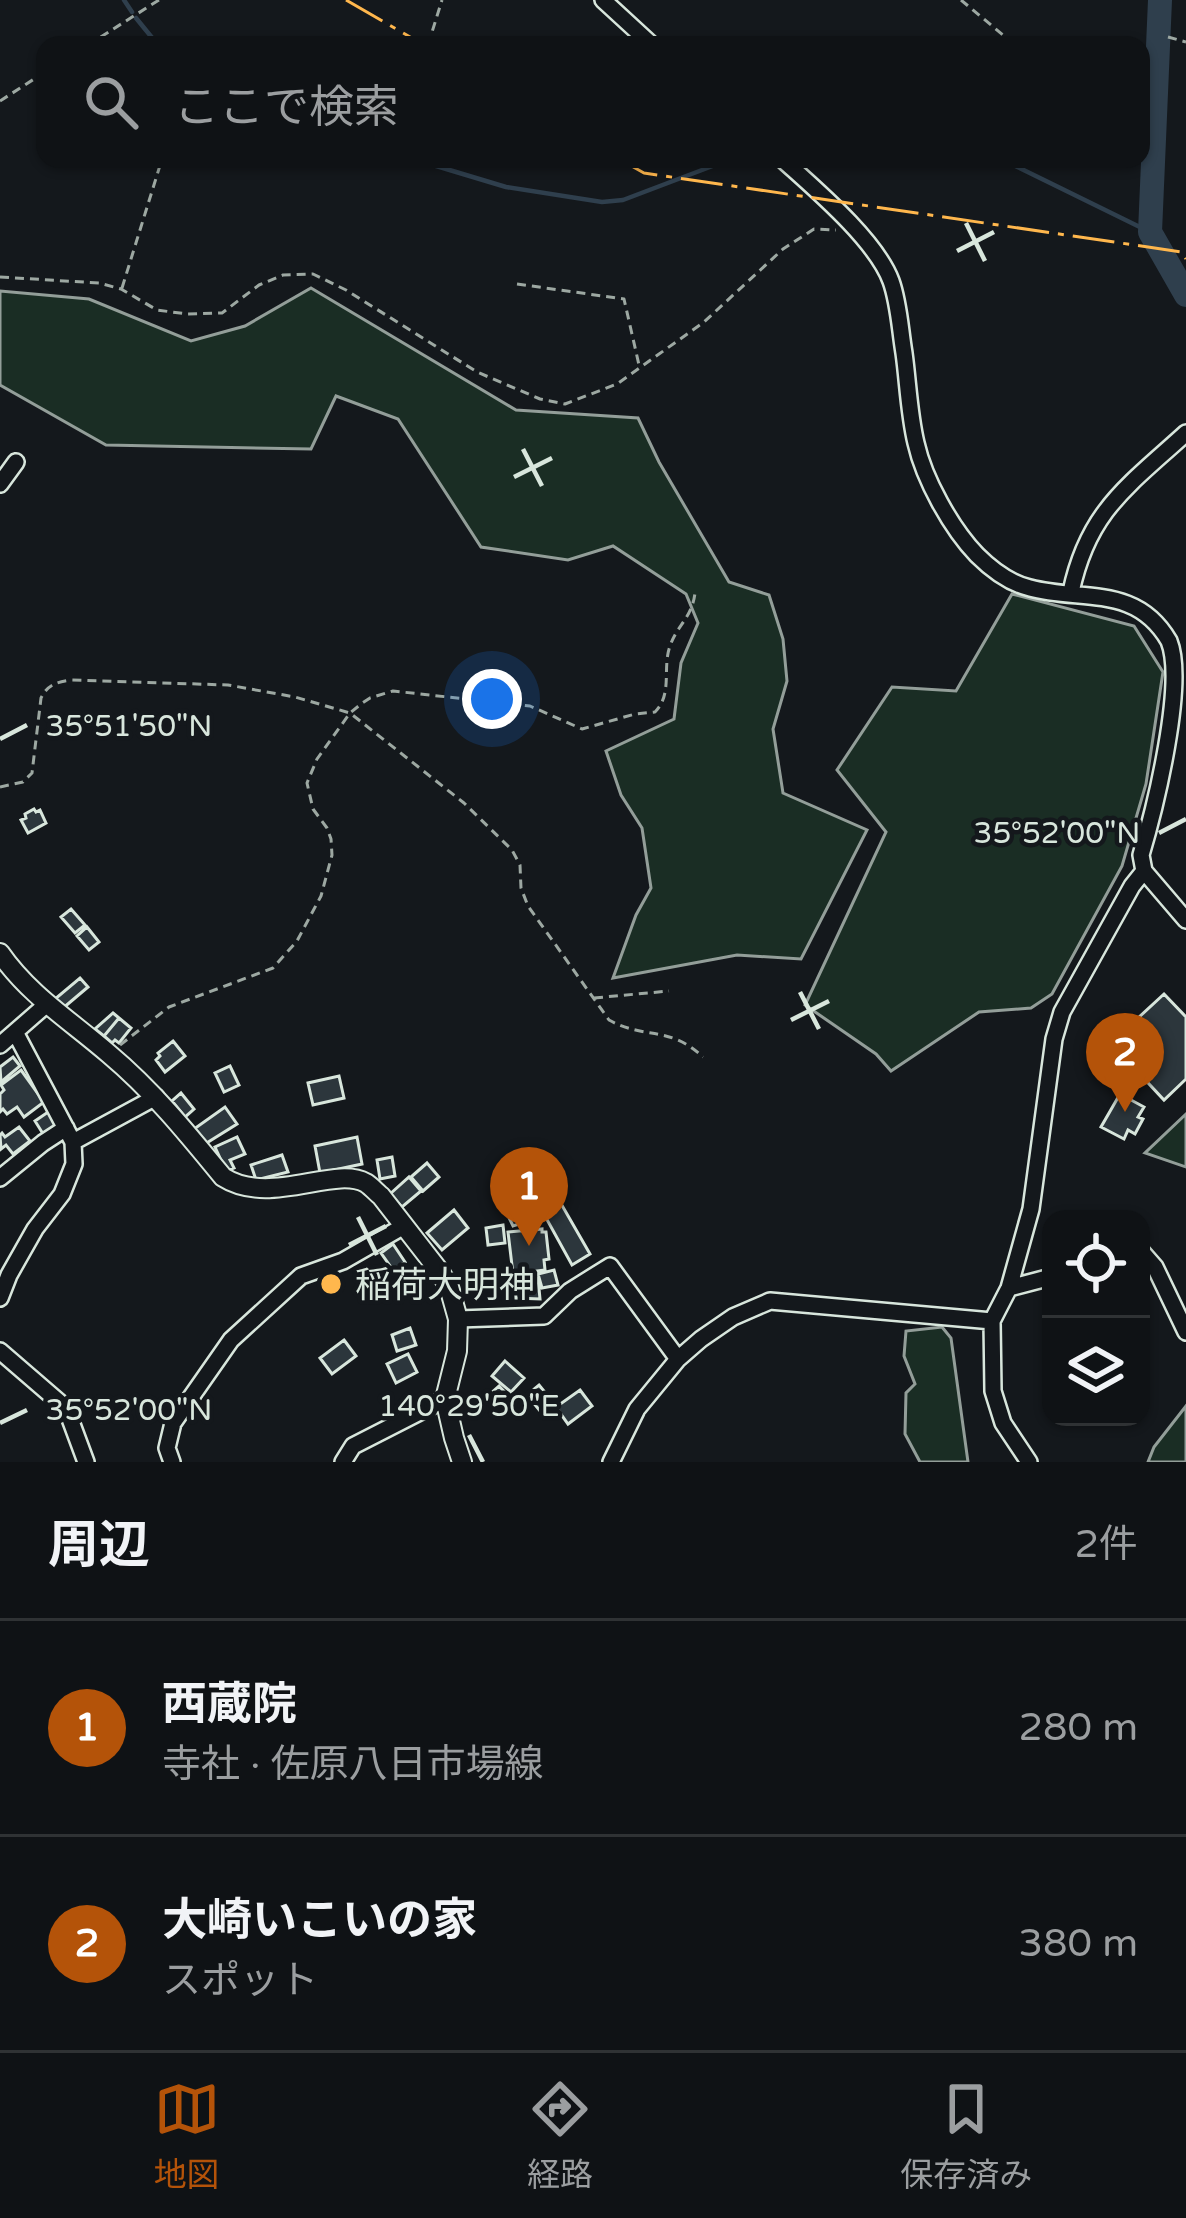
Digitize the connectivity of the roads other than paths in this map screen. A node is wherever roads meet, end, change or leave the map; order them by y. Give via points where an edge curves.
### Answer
1 (603, 0) edge
2 (642, 36) edge
3 (792, 168) edge
4 (1186, 433) edge
5 (16, 462) dead end
6 (0, 484) edge
7 (1071, 592) junction
8 (1144, 871) junction
9 (1186, 920) edge
10 (0, 953) edge
11 (46, 1004) junction
12 (15, 1032) junction
13 (0, 1045) edge
14 (156, 1097) junction
15 (70, 1135) junction
16 (0, 1178) edge
17 (404, 1226) junction
18 (1150, 1260) edge
19 (1042, 1279) edge
20 (1009, 1288) junction
21 (0, 1298) edge
22 (458, 1319) junction
23 (992, 1321) junction
24 (1186, 1332) edge
25 (0, 1351) edge
26 (678, 1359) junction
27 (445, 1399) junction
28 (86, 1462) edge
29 (172, 1462) edge
30 (343, 1462) edge
31 (462, 1462) edge
32 (611, 1462) edge
33 (1029, 1462) edge

1 - 2 street
3 - 7 street via 890,276 915,440 952,524 1004,579
4 - 7 street via 1096,523
5 - 6 street
7 - 8 street via 1106,596 1149,616 1176,664 1178,693
8 - 9 street
8 - 20 street via 1062,1012 1031,1209
10 - 11 main road
11 - 12 street
11 - 14 main road
12 - 13 street
12 - 15 street
14 - 15 street
14 - 17 main road via 234,1184 362,1181
15 - 16 street via 43,1143
15 - 21 street via 74,1164 62,1194
17 - 22 main road via 440,1272
17 - 29 street via 301,1276 231,1340 173,1424
18 - 24 street
19 - 20 street
20 - 23 street
22 - 26 street via 544,1316 610,1266
22 - 27 main road
23 - 26 street via 770,1301 733,1317
23 - 33 street via 993,1391
25 - 28 street via 66,1408
26 - 32 street via 637,1409
27 - 30 street via 353,1446
27 - 31 main road

